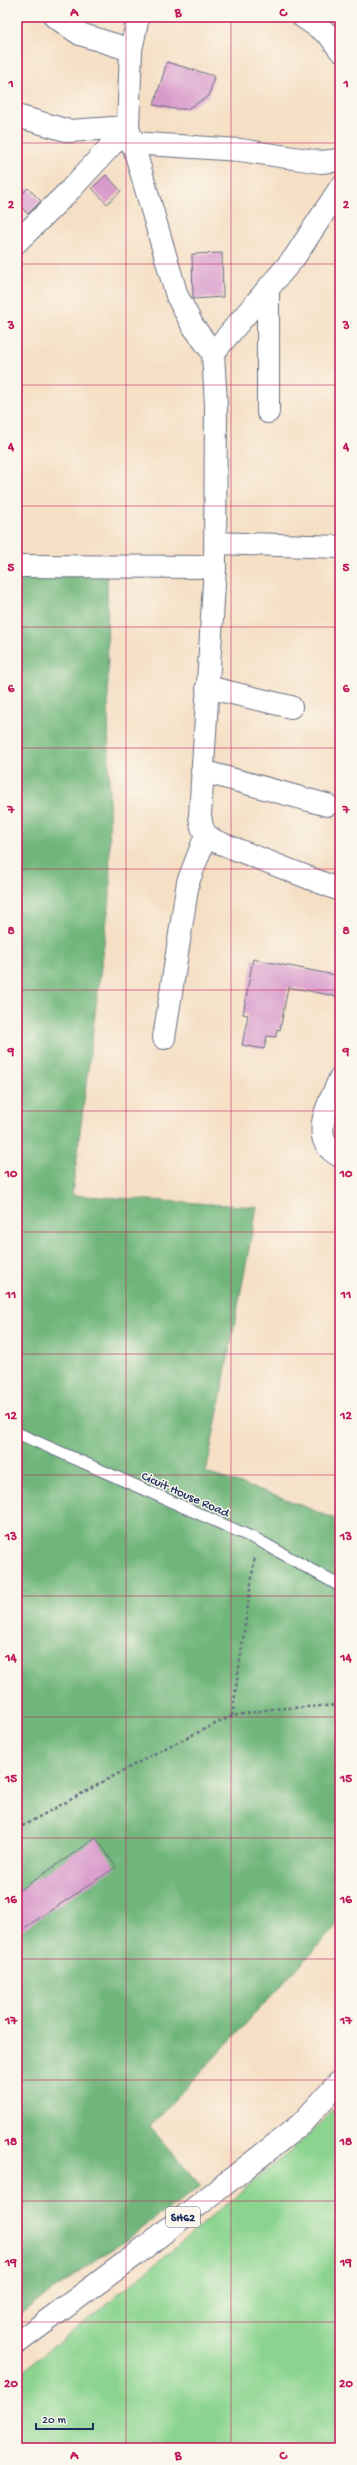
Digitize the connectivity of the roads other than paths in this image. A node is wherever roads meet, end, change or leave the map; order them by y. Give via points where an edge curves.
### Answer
1 (55, 17) edge
2 (138, 17) edge
3 (303, 17) edge
4 (336, 37) edge
5 (131, 50) junction
6 (17, 116) edge
7 (130, 135) junction
8 (340, 160) edge
9 (340, 188) edge
10 (17, 242) edge
11 (268, 290) junction
12 (213, 353) junction
13 (268, 412) dead end
14 (216, 543) junction
15 (340, 547) edge
16 (17, 566) edge
17 (215, 567) junction
18 (207, 687) junction
19 (291, 707) dead end
20 (202, 771) junction
21 (328, 805) dead end
22 (206, 835) junction
23 (340, 890) edge
24 (164, 1038) dead end
25 (340, 1078) edge
26 (340, 1156) edge
27 (17, 1433) edge
28 (340, 1586) edge
29 (340, 2081) edge
30 (17, 2343) edge

1 - 5 street via 80,34
2 - 5 street
3 - 4 street
5 - 7 street
6 - 7 street via 69,131
7 - 8 street via 321,162
7 - 10 street
7 - 12 street via 177,296 192,326
9 - 11 street via 294,258
11 - 12 street
11 - 13 street
12 - 14 street via 216,405
14 - 15 street
14 - 17 street
16 - 17 street
17 - 18 street
18 - 19 street
18 - 20 street
20 - 21 street
20 - 22 street via 200,816
22 - 23 street via 215,841
22 - 24 street via 188,882
25 - 26 street via 321,1131 324,1142
27 - 28 lane, Cicuit House Road via 258,1540
29 - 30 street, SH62 via 301,2124 134,2256

